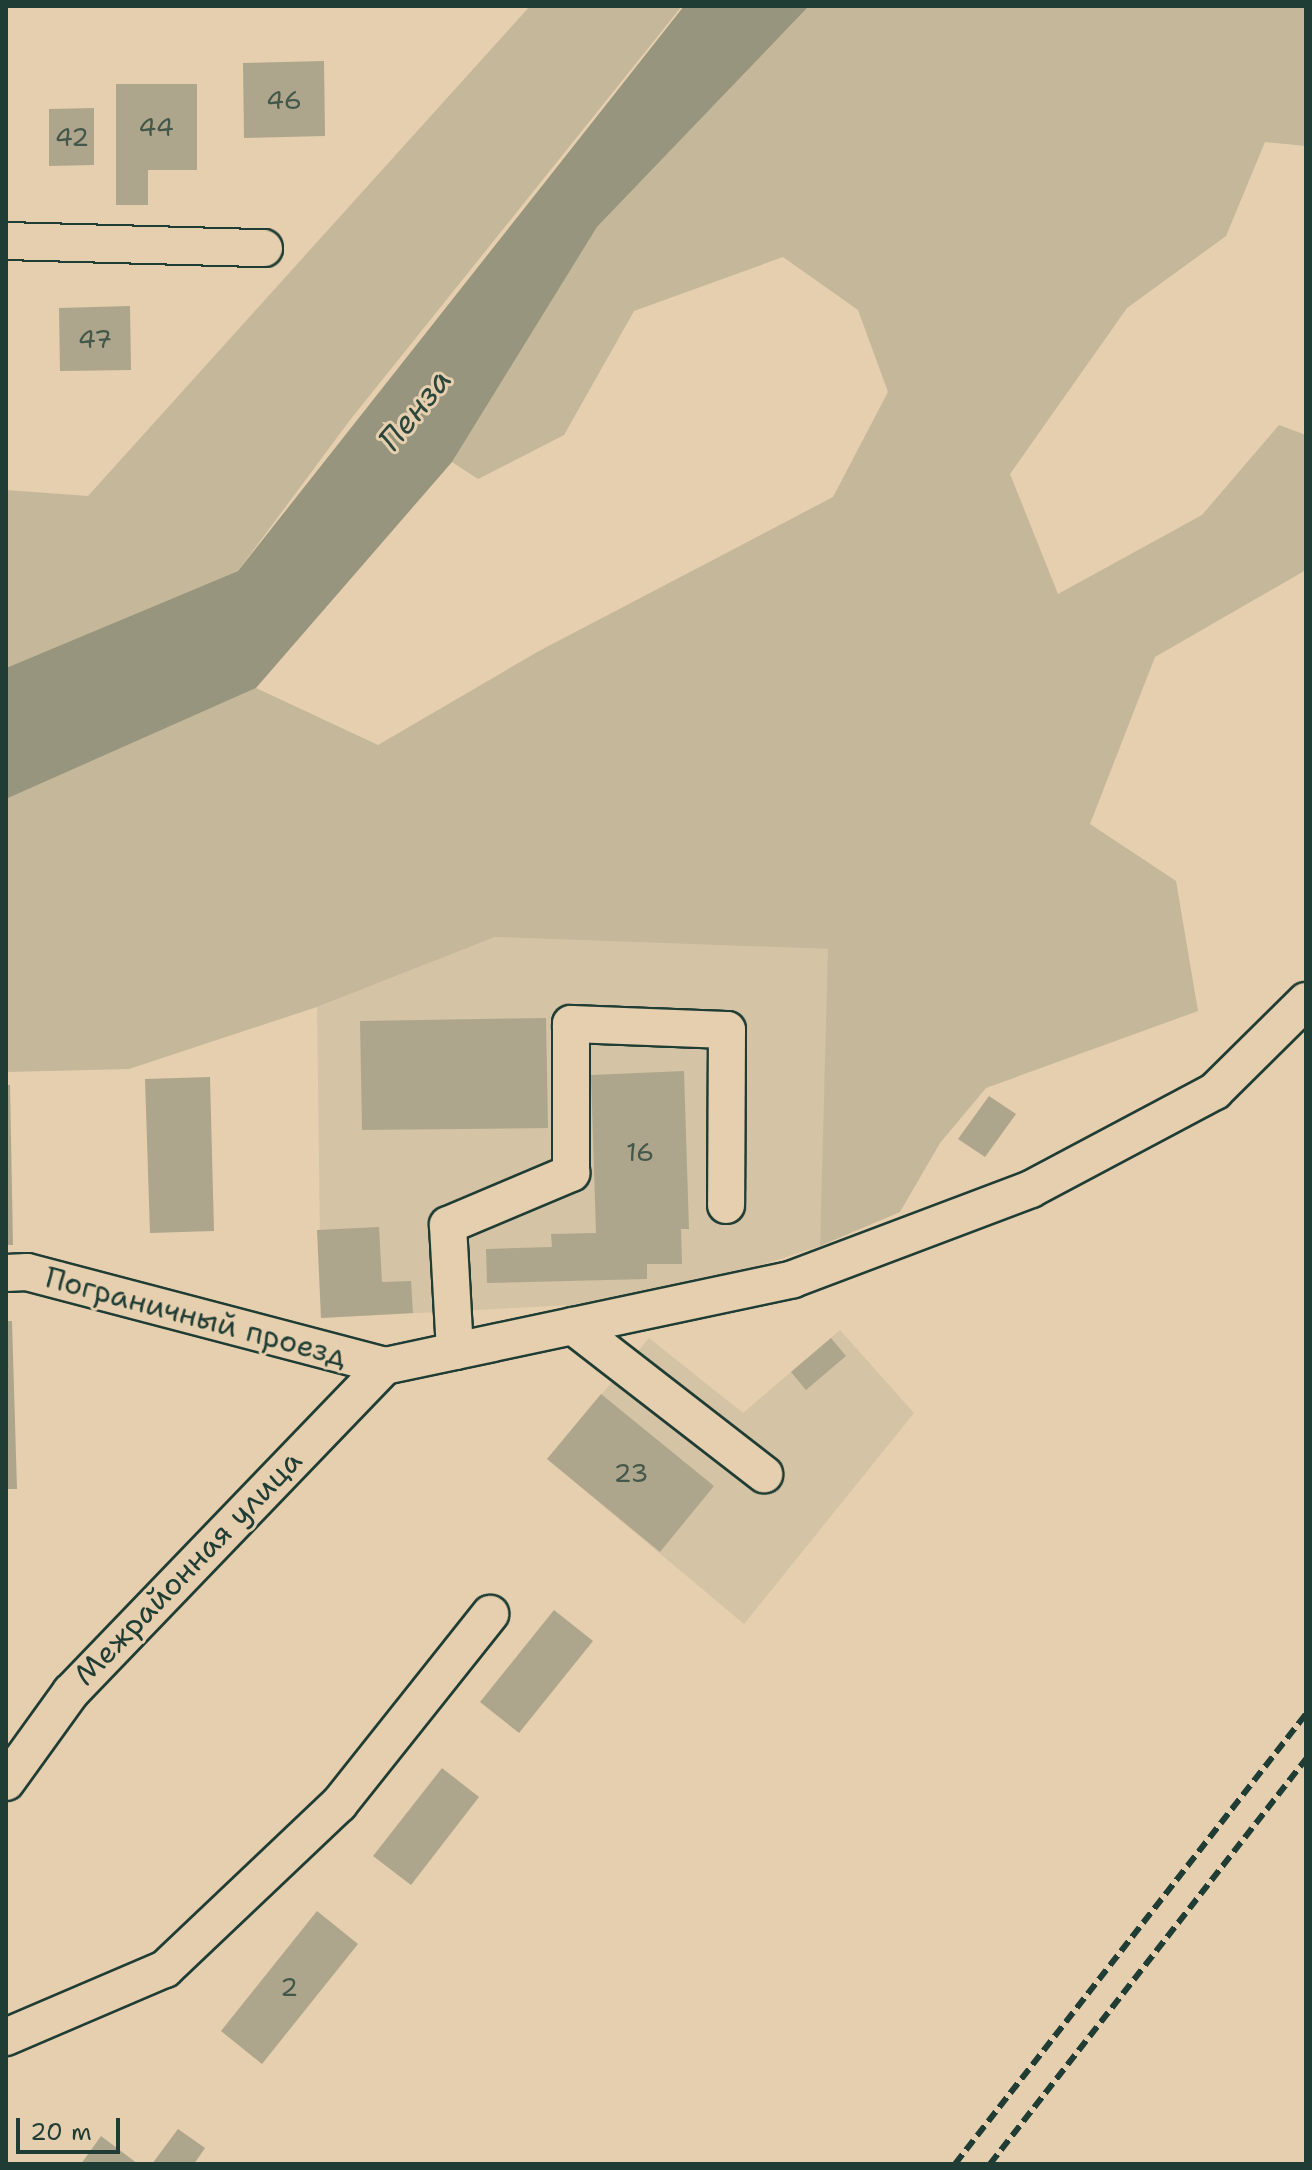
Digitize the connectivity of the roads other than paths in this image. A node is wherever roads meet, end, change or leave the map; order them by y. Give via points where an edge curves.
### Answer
1 (6, 241) edge
2 (264, 248) dead end
3 (1306, 1001) edge
4 (726, 1205) dead end
5 (6, 1273) edge
6 (573, 1326) junction
7 (455, 1351) junction
8 (385, 1366) junction
9 (764, 1474) dead end
10 (490, 1614) dead end
11 (6, 1782) edge
12 (6, 2037) edge

1 - 2 street
3 - 6 street via 1215,1091 1031,1189 793,1279
4 - 7 street via 727,1030 571,1024 571,1173 448,1225
5 - 8 street, Пограничный проезд via 27,1272
6 - 7 street
6 - 9 street
7 - 8 street
8 - 11 street, Межрайонная улица via 71,1692
10 - 12 street via 339,1804 165,1969

